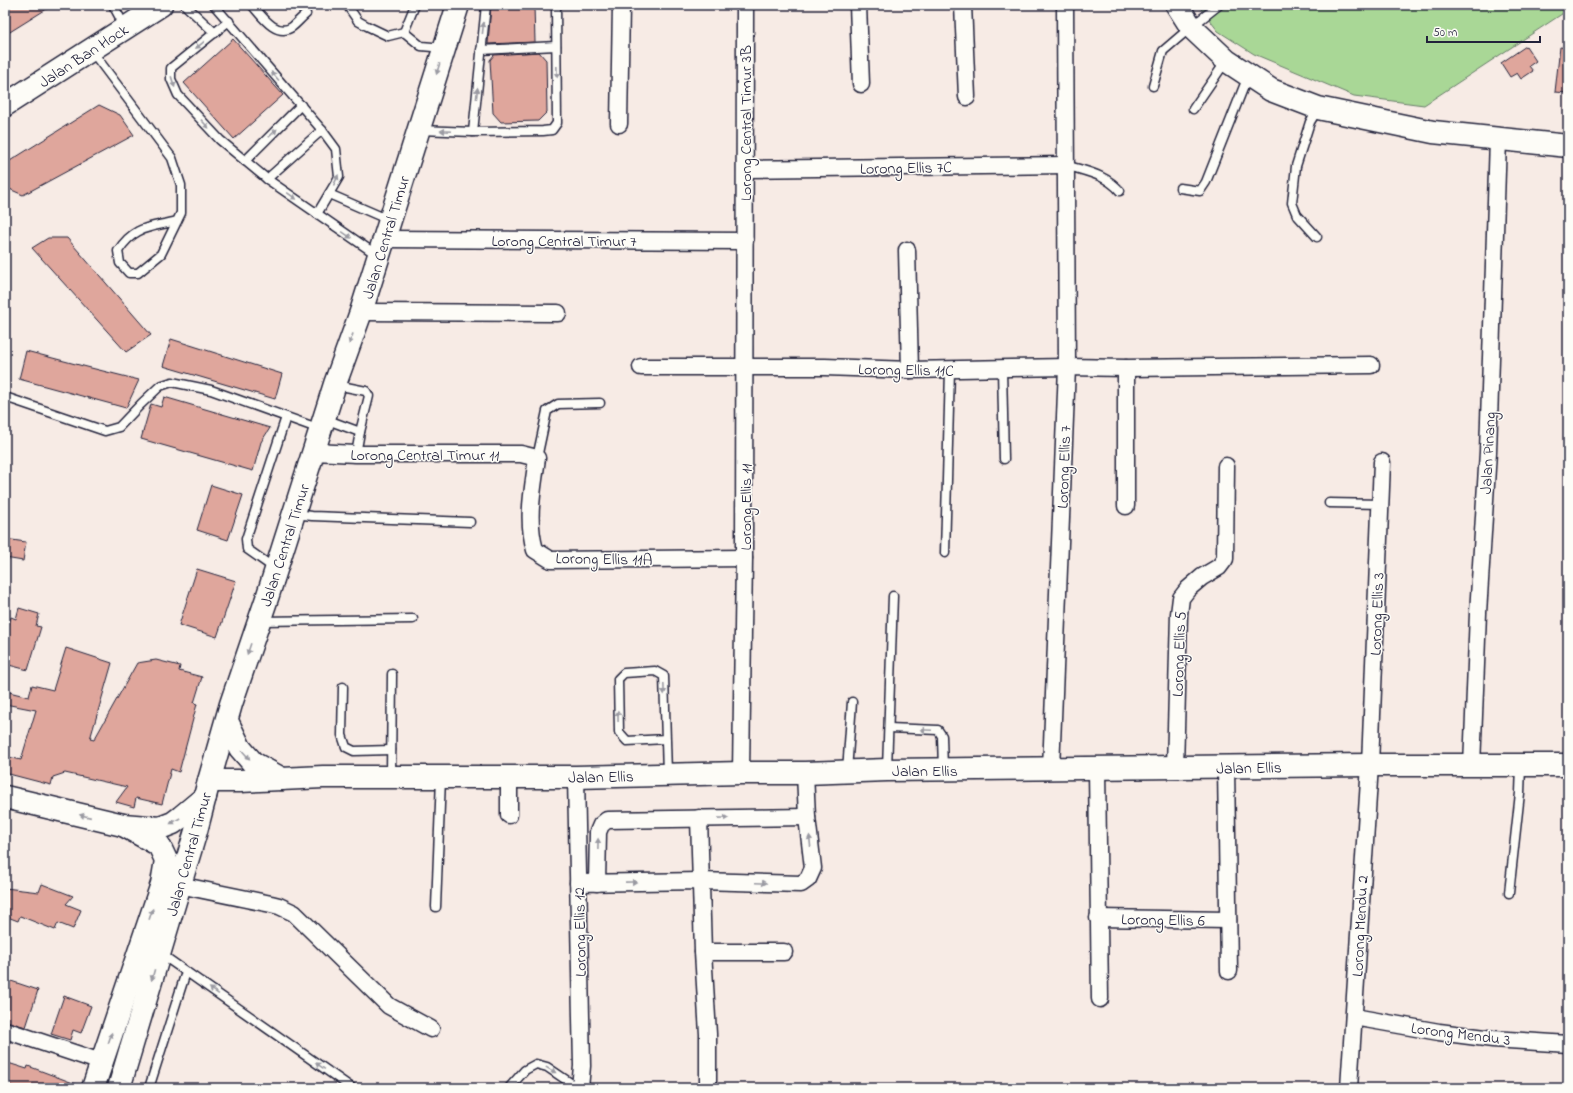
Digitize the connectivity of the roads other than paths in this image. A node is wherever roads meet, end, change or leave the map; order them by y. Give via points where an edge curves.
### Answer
1 (114, 5) edge
2 (161, 5) edge
3 (185, 5) edge
4 (214, 5) edge
5 (252, 5) edge
6 (347, 5) edge
7 (415, 5) edge
8 (458, 5) edge
9 (486, 5) edge
10 (556, 5) edge
11 (621, 5) edge
12 (745, 5) edge
13 (858, 5) edge
14 (964, 5) edge
15 (1065, 5) edge
16 (1177, 5) edge
17 (1219, 5) edge
18 (306, 14) dead end
19 (229, 22) junction
20 (1190, 26) junction
21 (126, 28) junction
22 (404, 32) junction
23 (215, 33) junction
24 (556, 46) junction
25 (444, 48) junction
26 (91, 50) junction
27 (481, 50) junction
28 (1226, 61) junction
29 (1248, 75) junction
30 (861, 84) dead end
31 (1153, 86) dead end
32 (967, 97) dead end
33 (5, 105) edge
34 (301, 105) junction
35 (1318, 108) junction
36 (1193, 109) dead end
37 (619, 124) dead end
38 (322, 130) junction
39 (418, 130) junction
40 (473, 132) junction
41 (1498, 139) junction
42 (1568, 146) edge
43 (245, 161) junction
44 (1066, 165) junction
45 (746, 169) junction
46 (267, 179) junction
47 (1180, 188) dead end
48 (1120, 191) dead end
49 (329, 194) junction
50 (317, 214) junction
51 (177, 221) junction
52 (1317, 237) dead end
53 (384, 238) junction
54 (745, 241) junction
55 (907, 250) dead end
56 (361, 312) junction
57 (558, 314) dead end
58 (1371, 365) dead end
59 (641, 367) dead end
60 (745, 367) junction
61 (1067, 367) junction
62 (1126, 368) junction
63 (1002, 369) junction
64 (910, 370) junction
65 (950, 370) junction
66 (335, 384) junction
67 (8, 398) dead end
68 (600, 403) dead end
69 (286, 418) junction
70 (322, 424) junction
71 (360, 432) junction
72 (314, 452) junction
73 (356, 454) junction
74 (537, 458) junction
75 (1004, 459) dead end
76 (1382, 462) dead end
77 (1226, 466) dead end
78 (1329, 503) dead end
79 (1381, 504) junction
80 (1126, 506) dead end
81 (294, 513) junction
82 (470, 522) dead end
83 (945, 553) dead end
84 (744, 558) junction
85 (275, 569) junction
86 (893, 596) dead end
87 (413, 619) dead end
88 (259, 621) junction
89 (392, 674) dead end
90 (343, 687) dead end
91 (852, 702) dead end
92 (227, 721) junction
93 (889, 728) junction
94 (666, 739) junction
95 (391, 750) junction
96 (1370, 765) junction
97 (1472, 766) junction
98 (1521, 766) junction
99 (1568, 766) edge
100 (1226, 767) junction
101 (1097, 768) junction
102 (1175, 768) junction
103 (1052, 769) junction
104 (887, 770) junction
105 (943, 770) junction
106 (847, 772) junction
107 (741, 773) junction
108 (805, 773) junction
109 (667, 775) junction
110 (391, 777) junction
111 (442, 777) junction
112 (510, 777) junction
113 (576, 777) junction
114 (282, 779) junction
115 (207, 789) junction
116 (5, 797) edge
117 (509, 815) dead end
118 (807, 817) junction
119 (699, 818) junction
120 (123, 825) junction
121 (701, 881) junction
122 (578, 883) junction
123 (597, 883) junction
124 (179, 885) junction
125 (1509, 893) dead end
126 (436, 907) dead end
127 (1098, 918) junction
128 (1228, 920) junction
129 (703, 952) junction
130 (784, 952) dead end
131 (159, 953) junction
132 (1229, 971) dead end
133 (186, 972) junction
134 (1100, 999) dead end
135 (1354, 1017) junction
136 (431, 1029) dead end
137 (5, 1030) edge
138 (1568, 1044) edge
139 (101, 1062) junction
140 (93, 1088) edge
141 (119, 1088) edge
142 (149, 1088) edge
143 (352, 1088) edge
144 (509, 1088) edge
145 (579, 1088) edge
146 (708, 1088) edge
147 (1349, 1088) edge

1 - 21 lane
2 - 21 main road, Jalan Ban Hock
3 - 23 lane
4 - 19 lane
5 - 18 lane via 270,25 280,30 291,28
6 - 22 lane via 358,21 388,36
7 - 22 lane
8 - 25 main road, Jalan Central Timur
27 -> 9 lane
10 - 24 lane
11 - 37 street
12 - 45 street, Lorong Central Timur 3B
13 - 30 street
14 - 32 street
15 - 44 street, Lorong Ellis 7
16 - 20 main road
17 - 20 lane
19 - 23 lane
34 -> 19 lane
20 - 28 main road
20 - 31 lane via 1163,51
21 - 26 main road, Jalan Ban Hock
22 - 25 lane via 421,46
23 -> 43 lane via 171,68 171,79 178,95 220,140
24 - 27 lane
24 -> 40 lane via 557,123 552,130
25 -> 39 main road, Jalan Central Timur
26 - 33 main road, Jalan Ban Hock
26 - 51 lane via 172,158 181,185 181,213
40 -> 27 lane
28 - 29 main road
28 - 36 lane
29 - 35 main road via 1272,90
29 - 47 lane via 1206,182 1200,191
34 - 38 lane
43 -> 34 lane
35 - 41 main road via 1433,132
35 - 52 lane via 1310,122 1296,166 1292,203 1303,224
38 - 46 lane
49 -> 38 lane via 339,177 338,163 336,149
40 -> 39 lane
39 - 53 main road, Jalan Central Timur
41 - 42 main road
41 - 97 street, Jalan Pinang via 1488,452
43 - 46 lane
44 - 45 street, Lorong Ellis 7C
44 - 48 lane via 1100,175 1112,182
44 - 61 street, Lorong Ellis 7
45 - 54 street, Lorong Central Timur 3B
46 -> 50 lane
49 - 50 lane
49 - 53 lane
50 -> 53 lane
51 - 51 lane via 161,254 138,273 128,273 120,263 118,250 126,240 140,229
53 - 54 street, Lorong Central Timur 7
53 - 56 main road, Jalan Central Timur
54 - 60 street, Lorong Ellis 11
55 - 64 street
56 - 57 street
56 -> 66 main road, Jalan Central Timur
58 - 62 street, Lorong Ellis 11C
59 - 60 street, Lorong Ellis 11C
60 - 64 street, Lorong Ellis 11C
60 - 84 street, Lorong Ellis 11
61 - 62 street, Lorong Ellis 11C
61 - 63 street, Lorong Ellis 11C
61 - 103 street, Lorong Ellis 7
62 - 80 street
63 - 65 street, Lorong Ellis 11C
63 - 75 lane
64 - 65 street, Lorong Ellis 11C
65 - 83 lane
66 - 70 main road, Jalan Central Timur
66 - 71 lane via 366,391 369,396
67 - 69 lane via 106,431 119,427 160,386 172,382 211,390
68 - 74 lane via 558,404 547,411
69 - 70 lane
69 - 85 lane via 246,539 247,549
70 - 71 lane
70 - 72 main road, Jalan Central Timur
71 - 73 lane
72 - 73 street, Lorong Central Timur 11
72 - 81 main road, Jalan Central Timur
73 - 74 street, Lorong Central Timur 11 via 520,454
74 - 84 street, Lorong Ellis 11A via 530,518 531,537 535,550 551,560
76 - 79 street, Lorong Ellis 3
77 - 102 street, Lorong Ellis 5 via 1225,559 1219,567 1188,589 1181,598
78 - 79 lane
79 - 96 street, Lorong Ellis 3
81 - 82 lane via 327,517
81 - 85 main road, Jalan Central Timur
84 - 107 street, Lorong Ellis 11
85 - 88 main road, Jalan Central Timur
86 - 93 lane
87 - 88 lane
88 -> 92 main road, Jalan Central Timur
89 - 95 lane
90 - 95 lane via 342,735 346,747 354,751
91 - 106 lane
92 -> 114 main road via 240,748 253,763
92 - 115 main road, Jalan Central Timur
93 - 104 lane
105 -> 93 lane via 942,736 938,730
94 -> 94 lane via 627,741 618,732 618,679 624,673 655,671 664,676
94 - 109 lane
95 - 110 lane
96 - 97 main road, Jalan Ellis
96 - 100 main road, Jalan Ellis
96 - 135 street, Lorong Mendu 2
97 - 98 main road, Jalan Ellis
98 - 99 main road, Jalan Ellis
98 - 125 lane
100 - 102 main road, Jalan Ellis
100 - 128 street
101 - 102 main road, Jalan Ellis
101 - 103 main road, Jalan Ellis
101 - 127 street
103 - 105 main road, Jalan Ellis
104 - 105 main road, Jalan Ellis
104 - 106 main road, Jalan Ellis
106 - 108 main road, Jalan Ellis
107 - 108 main road, Jalan Ellis
107 - 109 main road, Jalan Ellis
108 - 118 street
109 - 113 main road, Jalan Ellis
110 - 111 main road, Jalan Ellis
110 - 114 main road, Jalan Ellis
111 - 112 main road, Jalan Ellis
111 - 126 lane
112 - 113 main road, Jalan Ellis
112 - 117 street
113 - 122 street, Lorong Ellis 12
114 - 115 main road, Jalan Ellis
115 -> 120 main road via 182,817 173,823 160,828
115 - 124 main road, Jalan Central Timur
120 -> 116 main road
119 -> 118 street
121 -> 118 street via 801,884 808,879 813,868
119 - 121 street
123 -> 119 street via 598,832 607,820
139 -> 120 main road, Jalan Central Timur via 162,884 166,860 159,844
123 -> 121 street
121 - 129 street
122 - 123 street
122 - 145 street, Lorong Ellis 12 via 582,1066
124 - 131 main road, Jalan Central Timur
124 - 136 street via 271,904 294,913 389,1006
127 - 128 street, Lorong Ellis 6
127 - 134 street
128 - 132 street
129 - 130 street
129 - 146 street
131 - 133 lane
131 -> 141 main road, Jalan Central Timur
133 - 142 lane
143 -> 133 lane
135 - 138 street, Lorong Mendu 3 via 1493,1039
135 - 147 street, Lorong Mendu 2
137 - 139 street
139 - 140 main road, Jalan Central Timur
144 -> 145 lane via 525,1070 536,1064 547,1067

